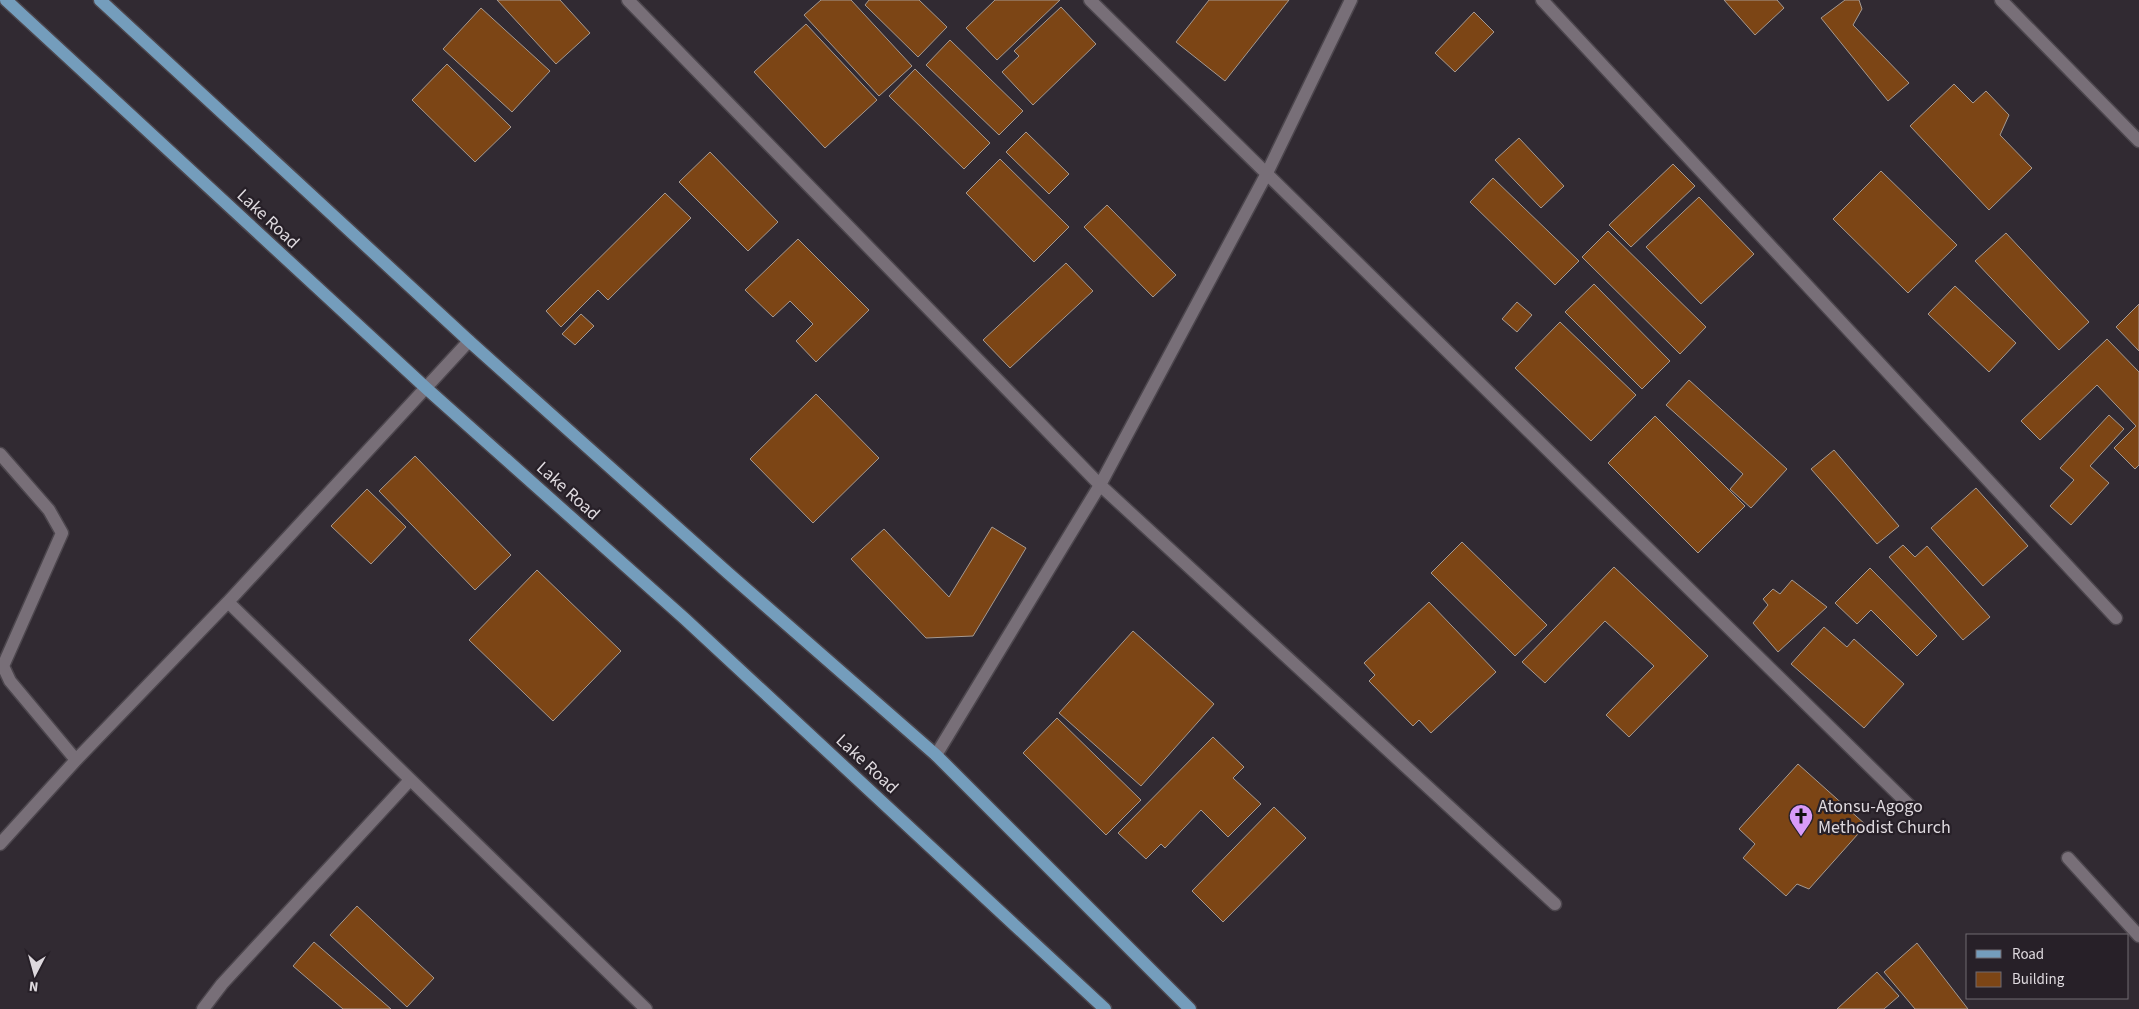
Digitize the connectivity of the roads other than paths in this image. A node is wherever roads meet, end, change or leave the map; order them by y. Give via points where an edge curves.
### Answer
1 (6, 0) edge
2 (100, 0) edge
3 (628, 0) edge
4 (1090, 0) edge
5 (1351, 0) edge
6 (1542, 0) edge
7 (2001, 0) edge
8 (2139, 141) edge
9 (1266, 175) junction
10 (469, 341) junction
11 (426, 388) junction
12 (0, 454) edge
13 (1100, 485) junction
14 (228, 602) junction
15 (2116, 618) dead end
16 (936, 755) junction
17 (76, 760) junction
18 (410, 780) junction
19 (1910, 806) dead end
20 (0, 844) edge
21 (2068, 858) dead end
22 (1555, 904) dead end
23 (2139, 936) edge
24 (203, 1009) edge
25 (646, 1009) edge
26 (1105, 1009) edge
27 (1190, 1009) edge

1 - 11 main road, Lake Road
2 - 10 main road
3 - 13 street
4 - 9 street
5 - 9 street
6 - 15 street
7 - 8 street
9 - 13 street
9 - 19 street
10 - 11 street
10 - 16 main road
11 - 14 street
11 - 26 main road, Lake Road via 684,618
12 - 17 street via 49,510 62,533 2,666 10,681
13 - 16 street
13 - 22 street
14 - 17 street
14 - 18 street
16 - 27 main road
17 - 20 street
18 - 24 street via 222,984
18 - 25 street
21 - 23 street

